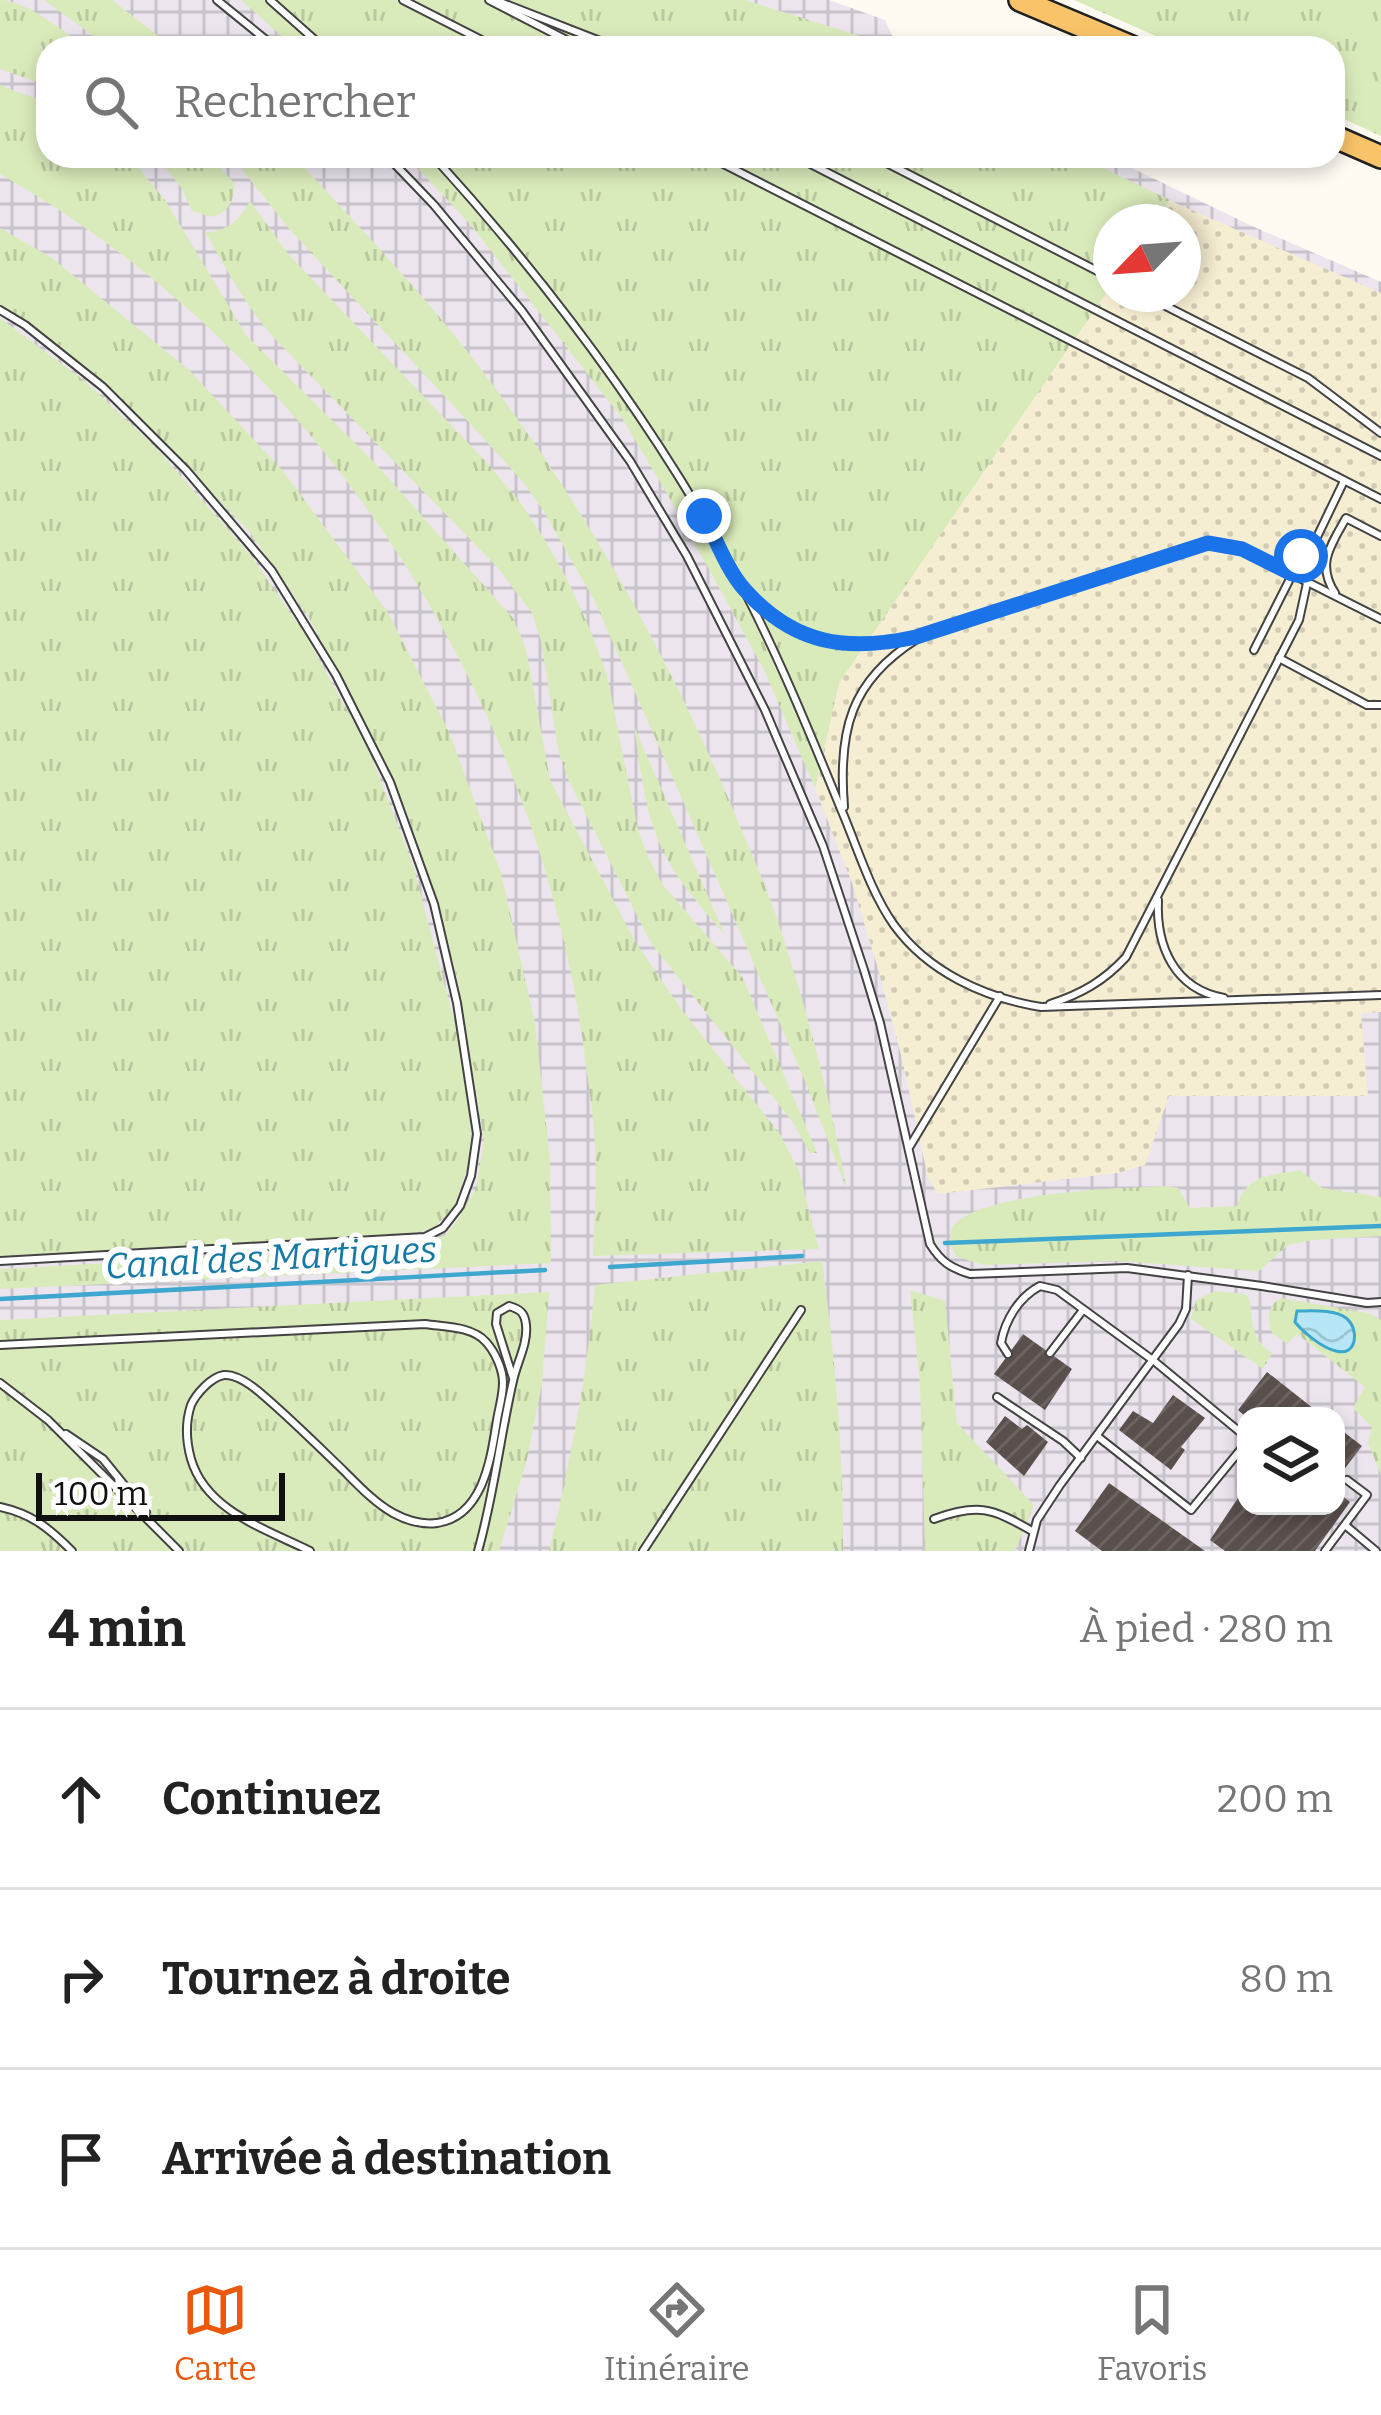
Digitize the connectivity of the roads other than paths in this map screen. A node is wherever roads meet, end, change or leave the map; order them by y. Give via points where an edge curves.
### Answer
1 (217, 0) edge
2 (270, 0) edge
3 (403, 0) edge
4 (492, 0) edge
5 (1020, 0) edge
6 (261, 36) edge
7 (310, 36) edge
8 (474, 36) edge
9 (560, 36) edge
10 (586, 36) edge
11 (1106, 36) edge
12 (1345, 141) edge
13 (1381, 157) edge
14 (399, 168) edge
15 (443, 168) edge
16 (733, 168) edge
17 (818, 168) edge
18 (896, 168) edge
19 (1093, 269) edge
20 (0, 310) edge
21 (1178, 312) edge
22 (1381, 434) edge
23 (1381, 456) edge
24 (1344, 480) junction
25 (1381, 500) edge
26 (1381, 536) edge
27 (1317, 537) junction
28 (1292, 574) junction
29 (1307, 581) junction
30 (742, 588) junction
31 (1338, 597) junction
32 (1381, 619) edge
33 (926, 634) junction
34 (1254, 650) dead end
35 (1279, 658) junction
36 (1381, 705) edge
37 (845, 817) junction
38 (1158, 896) junction
39 (1381, 994) edge
40 (1000, 996) junction
41 (1240, 1000) junction
42 (1041, 1007) junction
43 (910, 1146) junction
44 (0, 1262) edge
45 (1188, 1275) junction
46 (1381, 1302) edge
47 (801, 1310) dead end
48 (1083, 1310) junction
49 (0, 1345) edge
50 (1050, 1353) dead end
51 (1008, 1354) dead end
52 (1154, 1360) junction
53 (513, 1378) junction
54 (0, 1383) edge
55 (997, 1397) dead end
56 (1237, 1432) edge
57 (1097, 1436) junction
58 (1237, 1452) edge
59 (1081, 1457) junction
60 (1347, 1480) dead end
61 (0, 1507) edge
62 (934, 1519) dead end
63 (1345, 1525) junction
64 (1033, 1532) junction
65 (72, 1551) edge
66 (179, 1551) edge
67 (310, 1551) edge
68 (478, 1551) edge
69 (643, 1551) edge
70 (1029, 1551) edge
71 (1325, 1551) edge
72 (1376, 1551) edge

1 - 6 lane
2 - 7 lane
3 - 8 lane
4 - 9 lane
4 - 10 lane
5 - 11 main road
12 - 13 main road
14 - 43 lane via 522,311 631,461 687,556 823,846
15 - 30 lane via 621,389
16 - 24 lane
17 - 23 lane
18 - 19 lane
20 - 44 lane via 103,387 186,470 272,572 336,675 390,782 434,904 477,1134 460,1206 425,1238
21 - 22 lane via 1308,378
24 - 25 lane
24 - 27 lane
26 - 31 lane via 1346,518 1324,568
27 - 28 lane
27 - 29 lane
28 - 29 lane
28 - 33 lane via 1242,549 1208,543
28 - 34 lane
29 - 31 lane
29 - 35 lane
30 - 33 lane via 798,632 837,645
30 - 37 lane
31 - 32 lane
33 - 37 lane via 886,663 858,700 842,746
35 - 36 lane
35 - 38 lane
37 - 40 lane via 894,925 962,983
38 - 41 lane via 1160,939 1181,975 1215,996
38 - 42 lane via 1111,974
39 - 41 lane
40 - 42 lane
40 - 43 lane
41 - 42 lane
43 - 45 lane via 930,1244 953,1269
45 - 46 lane
45 - 52 lane via 1186,1309
47 - 69 lane
48 - 50 lane
48 - 51 lane via 1057,1290 1031,1290 1006,1321 1001,1342
48 - 52 lane
49 - 67 lane via 425,1324 481,1337 503,1384 491,1456 476,1496 438,1523 390,1512 241,1380 218,1377 195,1397 187,1444 203,1486 245,1519
52 - 56 lane
52 - 57 lane
53 - 53 lane via 526,1320 509,1306 496,1324
53 - 68 lane
54 - 66 lane
55 - 59 lane
57 - 58 lane via 1192,1510
57 - 59 lane
59 - 64 lane
60 - 63 lane via 1366,1495
61 - 65 lane via 45,1524
62 - 64 lane via 979,1510
63 - 71 lane
63 - 72 lane
64 - 70 lane

